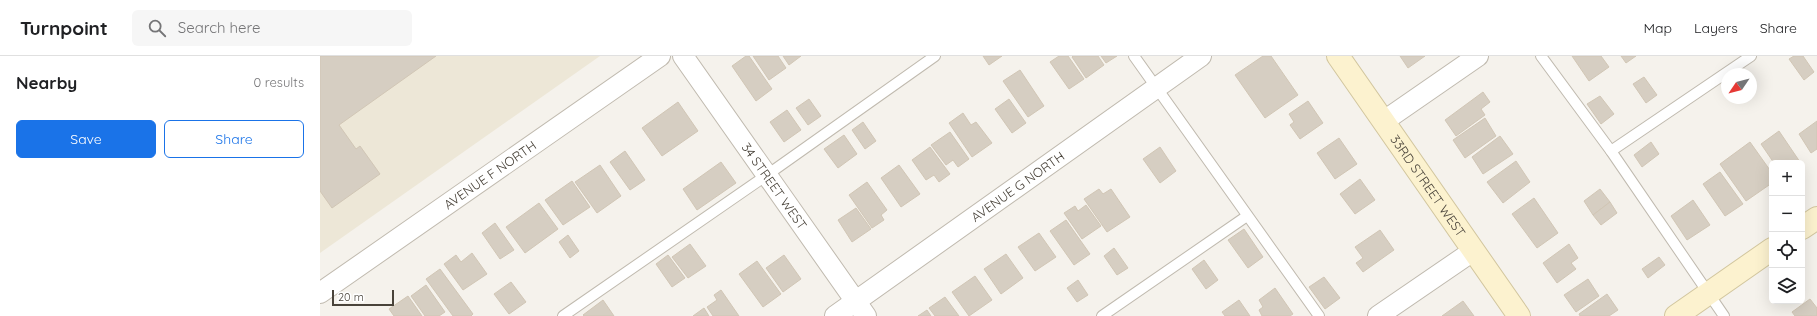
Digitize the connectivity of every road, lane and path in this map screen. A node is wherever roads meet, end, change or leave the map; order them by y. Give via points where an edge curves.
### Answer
1 (660, 56) edge
2 (683, 56) edge
3 (935, 56) edge
4 (1134, 56) edge
5 (1201, 56) edge
6 (1338, 56) edge
7 (1478, 56) edge
8 (1541, 56) edge
9 (1751, 56) edge
10 (1156, 87) junction
11 (1384, 121) junction
12 (1611, 151) junction
13 (767, 175) junction
14 (1246, 216) junction
15 (1817, 218) edge
16 (1805, 226) edge
17 (1473, 251) junction
18 (1769, 251) edge
19 (320, 293) edge
20 (1709, 293) junction
21 (861, 309) edge
22 (563, 316) edge
23 (835, 316) edge
24 (1102, 316) edge
25 (1319, 316) edge
26 (1378, 316) edge
27 (1519, 316) edge
28 (1676, 316) edge
29 (1724, 316) edge

1 - 19 street, AVENUE F NORTH
2 - 13 street, 34 STREET WEST
3 - 13 lane
4 - 10 lane
5 - 10 street, AVENUE G NORTH
6 - 11 main road, 33RD STREET WEST
7 - 11 street
8 - 12 lane
9 - 12 lane
10 - 14 lane
10 - 21 street, AVENUE G NORTH
11 - 17 main road, 33RD STREET WEST
12 - 20 lane
13 - 21 street, 34 STREET WEST
13 - 22 lane
14 - 24 lane
14 - 25 lane
15 - 16 main road
17 - 26 street
17 - 27 main road, 33RD STREET WEST
18 - 20 main road
20 - 28 main road
20 - 29 lane
21 - 23 street, AVENUE G NORTH

